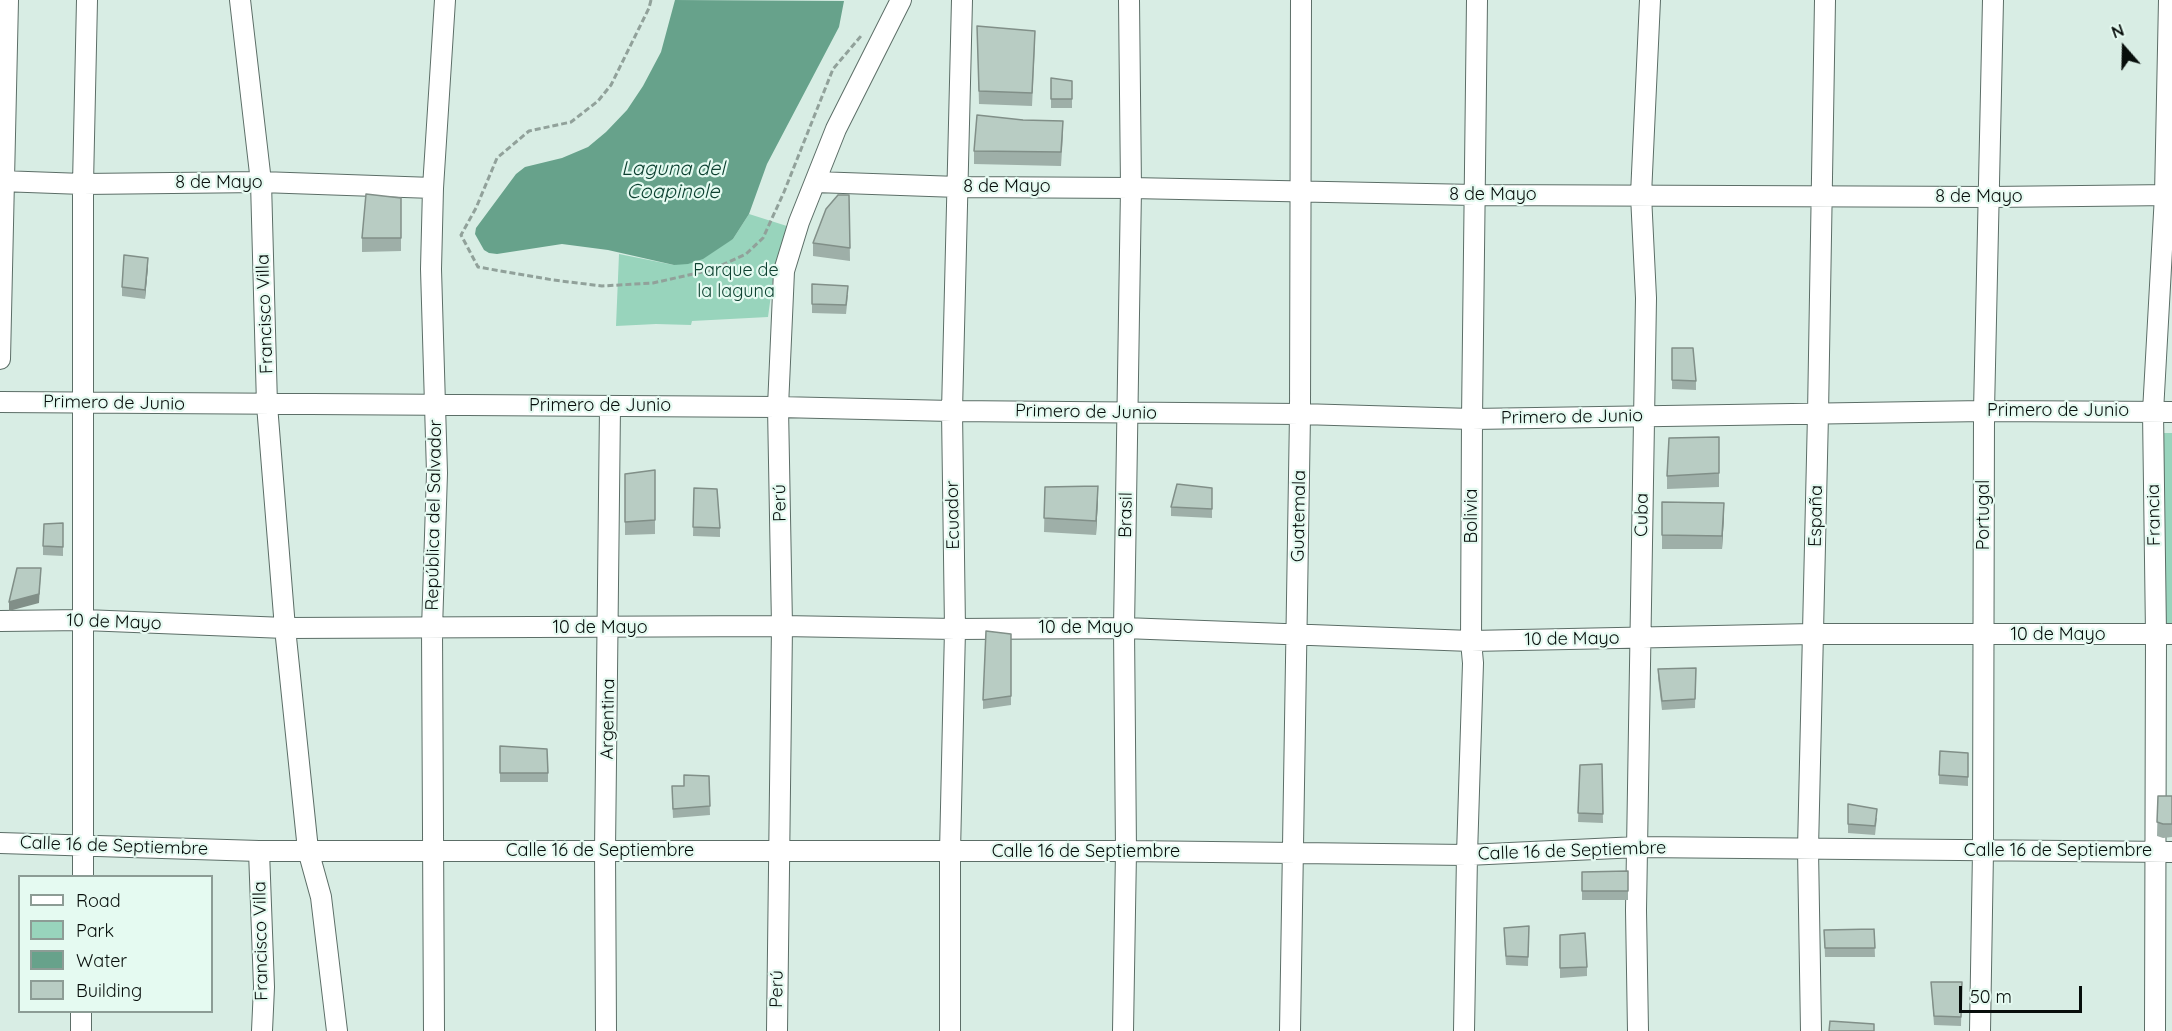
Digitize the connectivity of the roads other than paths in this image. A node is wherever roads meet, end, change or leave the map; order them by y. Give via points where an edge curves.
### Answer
1 (8, 0) edge
2 (87, 0) edge
3 (240, 0) edge
4 (445, 0) edge
5 (901, 0) edge
6 (962, 0) edge
7 (1129, 0) edge
8 (1301, 0) edge
9 (1477, 0) edge
10 (1650, 0) edge
11 (1825, 0) edge
12 (1993, 0) edge
13 (2169, 0) edge
14 (2, 181) edge
15 (261, 182) junction
16 (815, 182) junction
17 (83, 184) junction
18 (958, 187) junction
19 (433, 188) junction
20 (1131, 188) junction
21 (1299, 191) junction
22 (1475, 195) junction
23 (1641, 195) junction
24 (2169, 195) edge
25 (1821, 197) junction
26 (1990, 197) junction
27 (0, 359) edge
28 (0, 402) edge
29 (84, 403) junction
30 (267, 405) junction
31 (435, 405) junction
32 (610, 406) junction
33 (778, 407) junction
34 (952, 411) junction
35 (1984, 411) junction
36 (2162, 412) edge
37 (1128, 413) junction
38 (1300, 414) junction
39 (1818, 414) junction
40 (1644, 416) junction
41 (1472, 419) junction
42 (84, 620) junction
43 (0, 621) edge
44 (782, 626) junction
45 (285, 628) junction
46 (609, 628) junction
47 (1124, 628) junction
48 (432, 629) junction
49 (955, 629) junction
50 (1297, 634) junction
51 (1813, 634) junction
52 (2164, 634) edge
53 (1983, 636) junction
54 (1639, 638) junction
55 (1471, 641) junction
56 (0, 843) edge
57 (83, 846) junction
58 (1638, 847) junction
59 (1808, 849) junction
60 (308, 850) junction
61 (606, 850) junction
62 (259, 851) junction
63 (779, 851) junction
64 (1126, 851) junction
65 (1983, 851) junction
66 (432, 852) junction
67 (950, 852) junction
68 (1292, 852) junction
69 (2163, 852) edge
70 (1467, 855) junction
71 (83, 875) edge
72 (81, 1013) edge
73 (81, 1031) edge
74 (262, 1031) edge
75 (337, 1031) edge
76 (434, 1031) edge
77 (606, 1031) edge
78 (777, 1031) edge
79 (950, 1031) edge
80 (1123, 1031) edge
81 (1290, 1031) edge
82 (1464, 1031) edge
83 (1638, 1031) edge
84 (1811, 1031) edge
85 (1980, 1031) edge
86 (2155, 1031) edge

1 - 14 street
2 - 17 street
3 - 15 street, Francisco Villa
4 - 19 street, República del Salvador
5 - 16 street, Perú via 836,129
6 - 18 street, Ecuador
7 - 20 street, Brasil
8 - 21 street, Guatemala
9 - 22 street, Bolivia
10 - 23 street, Cuba
11 - 25 street, España
12 - 26 street, Portugal
13 - 24 street, Francia
14 - 17 street, 8 de Mayo
14 - 27 street
15 - 17 street, 8 de Mayo
15 - 19 street, 8 de Mayo
15 - 30 street, Francisco Villa
16 - 18 street, 8 de Mayo
16 - 33 street, Perú via 784,271
17 - 29 street
18 - 20 street, 8 de Mayo
18 - 34 street, Ecuador
19 - 31 street, República del Salvador via 430,269
20 - 21 street, 8 de Mayo
20 - 37 street, Brasil
21 - 22 street, 8 de Mayo
21 - 38 street, Guatemala
22 - 23 street, 8 de Mayo
22 - 41 street, Bolivia
23 - 25 street, 8 de Mayo
23 - 40 street, Cuba via 1646,297
24 - 26 street, 8 de Mayo
24 - 36 street, Francia
25 - 26 street, 8 de Mayo
25 - 39 street, España
26 - 35 street, Portugal
28 - 29 street, Primero de Junio
29 - 30 street, Primero de Junio
29 - 42 street
30 - 31 street, Primero de Junio
30 - 45 street, Francisco Villa
31 - 32 street, Primero de Junio
31 - 48 street, República del Salvador
32 - 33 street, Primero de Junio
32 - 46 street, Argentina
33 - 34 street, Primero de Junio
33 - 44 street, Perú
34 - 37 street, Primero de Junio
34 - 49 street, Ecuador
35 - 36 street, Primero de Junio
35 - 39 street, Primero de Junio
35 - 53 street, Portugal
36 - 52 street, Francia
37 - 38 street, Primero de Junio
37 - 47 street, Brasil
38 - 41 street, Primero de Junio
38 - 50 street, Guatemala
39 - 40 street, Primero de Junio
39 - 51 street, España
40 - 41 street, Primero de Junio
40 - 54 street, Cuba
41 - 55 street, Bolivia
42 - 43 street, 10 de Mayo
42 - 45 street, 10 de Mayo
42 - 57 street
44 - 46 street, 10 de Mayo
44 - 49 street, 10 de Mayo
44 - 63 street, Perú
45 - 48 street, 10 de Mayo
45 - 60 street, Francisco Villa
46 - 48 street, 10 de Mayo
46 - 61 street, Argentina
47 - 49 street, 10 de Mayo
47 - 50 street, 10 de Mayo
47 - 64 street, Brasil
48 - 66 street, República del Salvador
49 - 67 street, Ecuador
50 - 55 street, 10 de Mayo
50 - 68 street, Guatemala
51 - 53 street, 10 de Mayo
51 - 54 street, 10 de Mayo
51 - 59 street, España
52 - 53 street, 10 de Mayo
52 - 69 street, Francia
53 - 65 street, Portugal
54 - 55 street, 10 de Mayo
54 - 58 street, Cuba
55 - 70 street, Bolivia
56 - 57 street, Calle 16 de Septiembre
57 - 62 street, Calle 16 de Septiembre
57 - 71 street
58 - 59 street, Calle 16 de Septiembre
58 - 70 street, Calle 16 de Septiembre
58 - 83 street, Cuba
59 - 65 street, Calle 16 de Septiembre
59 - 84 street, España
60 - 62 street, Calle 16 de Septiembre
60 - 66 street, Calle 16 de Septiembre
60 - 75 street, Francisco Villa via 321,897
61 - 63 street, Calle 16 de Septiembre
61 - 66 street, Calle 16 de Septiembre
61 - 77 street, Argentina
62 - 74 street, Francisco Villa
63 - 67 street, Calle 16 de Septiembre
63 - 78 street, Perú
64 - 67 street, Calle 16 de Septiembre
64 - 68 street, Calle 16 de Septiembre
64 - 80 street, Brasil
65 - 69 street, Calle 16 de Septiembre
65 - 85 street, Portugal
66 - 76 street, República del Salvador
67 - 79 street, Ecuador
68 - 70 street, Calle 16 de Septiembre
68 - 81 street, Guatemala
69 - 86 street, Francia
70 - 82 street, Bolivia
72 - 73 street

